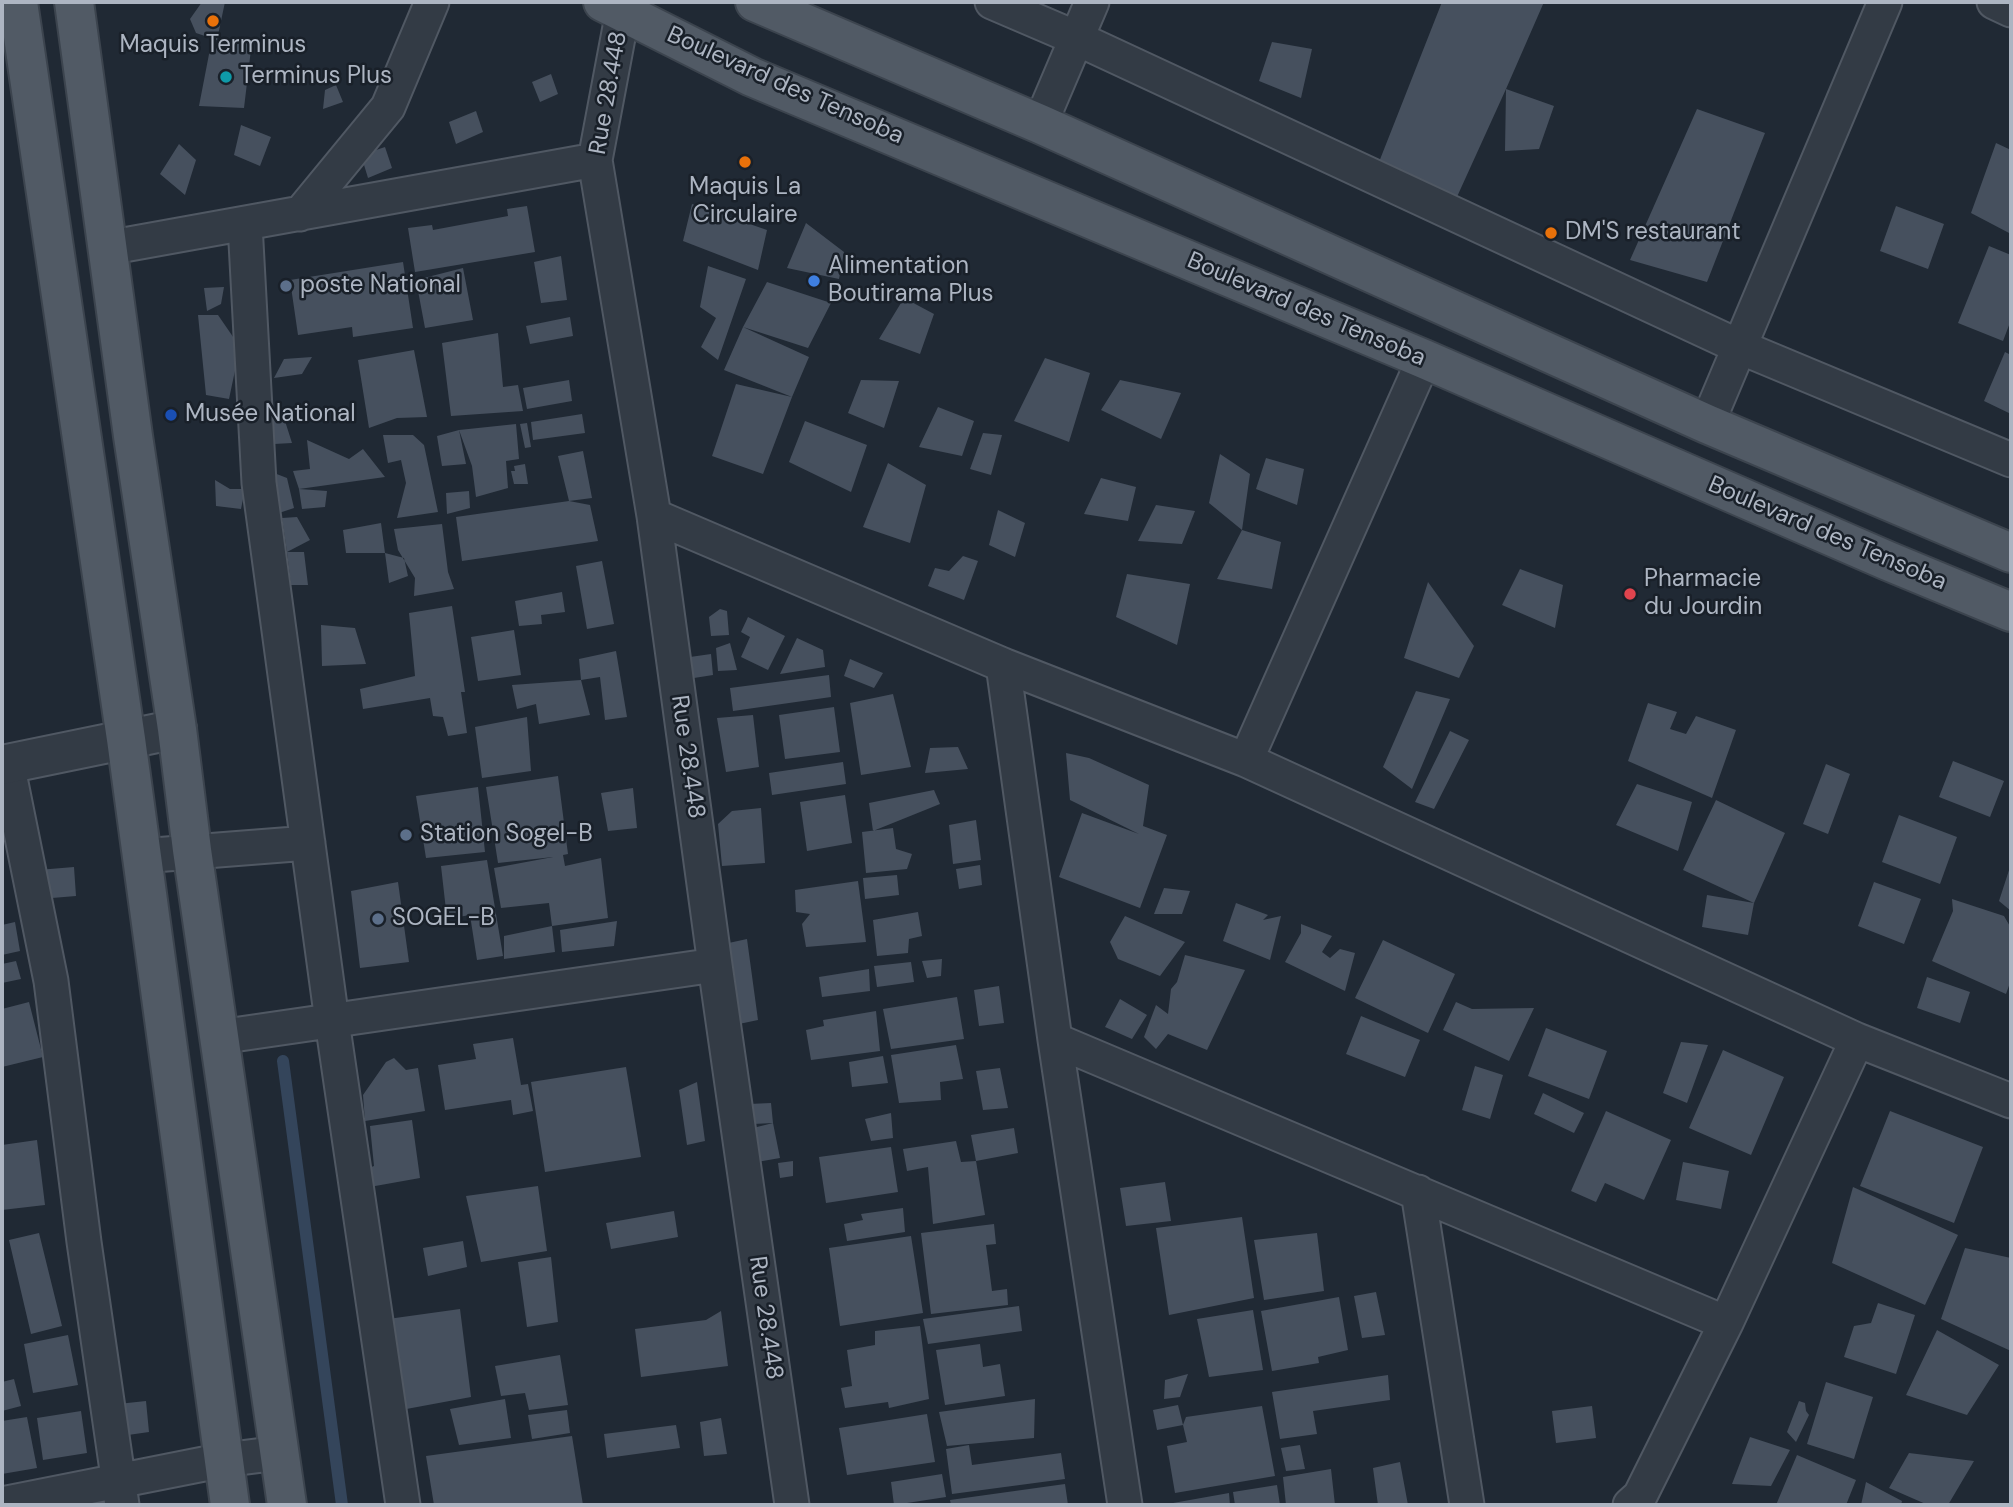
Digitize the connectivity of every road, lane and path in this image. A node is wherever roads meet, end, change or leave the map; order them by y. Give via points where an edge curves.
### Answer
1 (18, 2) edge
2 (432, 2) edge
3 (755, 2) edge
4 (992, 2) edge
5 (1092, 2) edge
6 (1885, 2) edge
7 (1994, 2) edge
8 (613, 6) edge
9 (2011, 10) edge
10 (81, 13) edge
11 (1076, 38) junction
12 (1040, 124) junction
13 (596, 160) junction
14 (300, 214) junction
15 (244, 224) junction
16 (107, 248) junction
17 (1740, 347) junction
18 (1424, 359) junction
19 (1707, 424) junction
20 (2011, 460) edge
21 (654, 516) junction
22 (2011, 552) edge
23 (2011, 612) edge
24 (1003, 665) junction
25 (177, 729) junction
26 (126, 739) junction
27 (1246, 760) junction
28 (4, 762) edge
29 (307, 843) junction
30 (192, 850) junction
31 (141, 856) junction
32 (715, 965) junction
33 (332, 1021) junction
34 (219, 1037) junction
35 (1055, 1040) junction
36 (1857, 1040) junction
37 (2011, 1101) edge
38 (1418, 1192) junction
39 (1726, 1323) junction
40 (279, 1453) junction
41 (224, 1460) junction
42 (120, 1493) edge
43 (2, 1504) edge
44 (230, 1505) edge
45 (287, 1505) edge
46 (403, 1505) edge
47 (792, 1505) edge
48 (1125, 1505) edge
49 (1467, 1505) edge
50 (1630, 1505) edge

1 - 26 main road
2 - 14 street via 388,107
3 - 12 main road
4 - 11 street
5 - 11 street
6 - 17 street
7 - 9 street
8 - 13 street, Rue 28.448
8 - 18 main road, Boulevard des Tensoba via 752,77
10 - 16 main road
11 - 12 street
11 - 17 street
12 - 19 main road
13 - 14 street
13 - 21 street, Rue 28.448
14 - 15 street
15 - 16 street
15 - 29 street via 259,483
16 - 25 main road
17 - 19 street
17 - 20 street
18 - 23 main road, Boulevard des Tensoba
18 - 27 street
19 - 22 main road
21 - 24 street
21 - 32 street, Rue 28.448
24 - 27 street
24 - 35 street
25 - 26 street
25 - 30 main road
26 - 28 street
26 - 31 main road
27 - 36 street
28 - 42 street via 51,981
29 - 30 street
29 - 33 street
30 - 31 street
30 - 34 main road
31 - 41 main road
32 - 33 street
32 - 47 street, Rue 28.448
33 - 34 street
33 - 46 street
34 - 40 main road
35 - 38 street
35 - 48 street
36 - 37 street
36 - 39 street
38 - 39 street
38 - 49 street
39 - 50 street via 1640,1496
40 - 41 street
40 - 45 main road
41 - 42 street
41 - 44 main road
42 - 43 street

